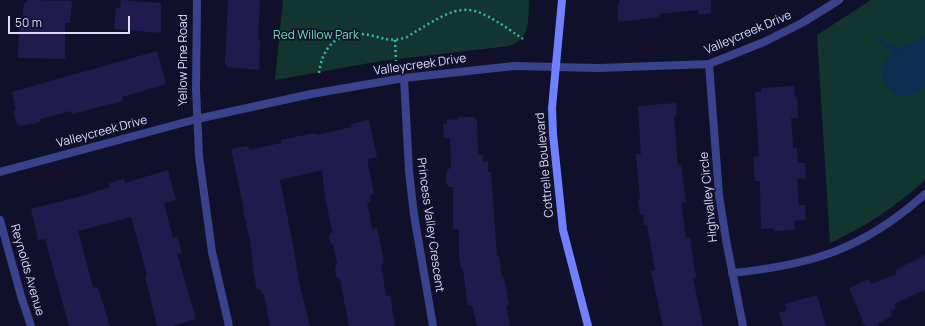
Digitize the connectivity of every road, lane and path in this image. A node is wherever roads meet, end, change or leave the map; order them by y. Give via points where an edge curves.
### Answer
1 (196, 0) edge
2 (562, 0) edge
3 (839, 0) edge
4 (453, 7) dead end
5 (499, 18) dead end
6 (523, 39) dead end
7 (395, 40) junction
8 (396, 61) dead end
9 (709, 64) junction
10 (556, 67) junction
11 (319, 73) dead end
12 (404, 78) junction
13 (197, 119) junction
14 (0, 172) edge
15 (925, 194) edge
16 (0, 220) edge
17 (732, 273) junction
18 (31, 326) edge
19 (229, 326) edge
20 (433, 326) edge
21 (588, 326) edge
22 (743, 326) edge

1 - 13 street, Yellow Pine Road
2 - 10 main road, Cottrelle Boulevard
3 - 9 street, Valleycreek Drive via 770,39
4 - 7 path via 407,37
5 - 6 path
7 - 8 path
7 - 11 path via 360,34 334,41 320,60
9 - 10 street, Valleycreek Drive
9 - 17 street, Highvalley Circle via 720,195
10 - 12 street, Valleycreek Drive via 514,66
10 - 21 main road, Cottrelle Boulevard via 552,108 560,202 565,237
12 - 13 street, Valleycreek Drive via 311,94
12 - 20 street, Princess Valley Crescent via 410,186
13 - 14 street, Valleycreek Drive
13 - 19 street via 199,156 212,252
15 - 17 street via 875,233 836,252 803,261
16 - 18 street, Reynolds Avenue via 20,296
17 - 22 street, Highvalley Circle

